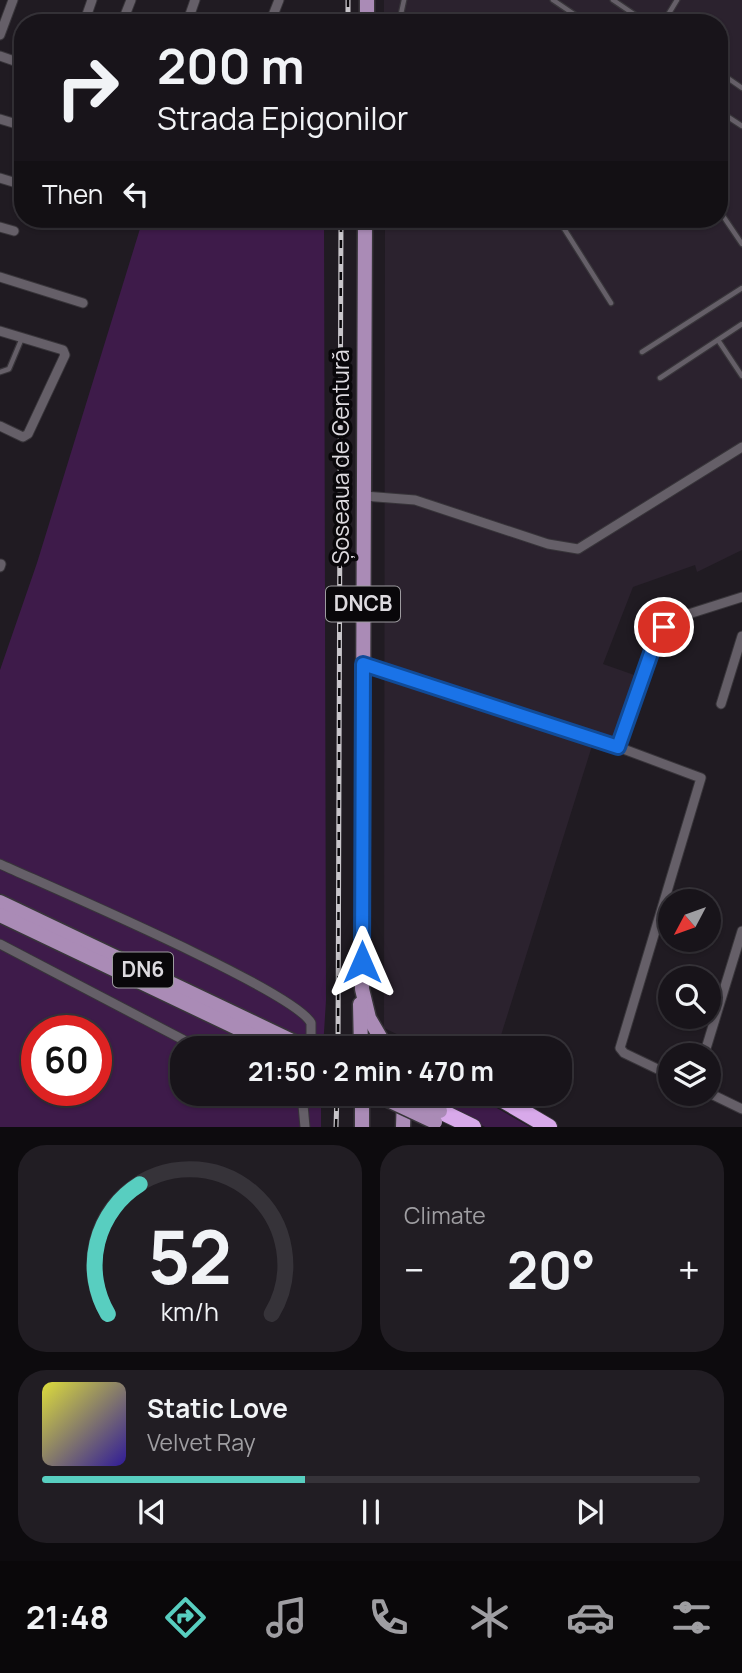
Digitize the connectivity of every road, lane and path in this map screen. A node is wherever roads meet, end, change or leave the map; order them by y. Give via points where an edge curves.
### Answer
1 (13, 0) edge
2 (553, 0) edge
3 (613, 0) edge
4 (574, 14) edge
5 (634, 14) edge
6 (0, 35) edge
7 (728, 223) edge
8 (0, 227) edge
9 (365, 228) edge
10 (564, 228) edge
11 (14, 231) dead end
12 (742, 244) edge
13 (0, 277) edge
14 (742, 288) edge
15 (83, 303) dead end
16 (611, 303) dead end
17 (742, 324) edge
18 (0, 331) edge
19 (22, 337) junction
20 (718, 340) junction
21 (642, 352) dead end
22 (0, 372) edge
23 (742, 376) edge
24 (660, 378) dead end
25 (0, 426) edge
26 (742, 447) edge
27 (364, 496) junction
28 (742, 597) edge
29 (742, 636) edge
30 (363, 664) junction
31 (738, 666) edge
32 (721, 704) dead end
33 (618, 747) junction
34 (0, 864) edge
35 (0, 902) edge
36 (0, 915) edge
37 (742, 930) edge
38 (0, 944) edge
39 (362, 989) junction
40 (176, 1036) edge
41 (267, 1036) edge
42 (268, 1036) edge
43 (310, 1036) edge
44 (363, 1036) edge
45 (385, 1036) edge
46 (708, 1043) edge
47 (658, 1069) edge
48 (721, 1099) edge
49 (303, 1106) edge
50 (362, 1106) edge
51 (404, 1106) edge
52 (405, 1106) edge
53 (420, 1106) edge
54 (514, 1106) edge
55 (742, 1109) edge
56 (440, 1120) edge
57 (305, 1127) edge
58 (362, 1127) edge
59 (403, 1127) edge
60 (473, 1127) edge
61 (550, 1127) edge

1 - 6 street
2 - 4 lane
3 - 5 lane
7 - 12 lane
8 - 11 street
9 - 27 main road, Șoseaua de Centură / DNCB
10 - 16 lane
13 - 15 street
14 - 21 lane
17 - 20 lane
18 - 19 street
19 - 22 lane via 9,369
19 - 25 street via 63,350 65,355 28,434 23,437
20 - 23 lane
20 - 24 lane
26 - 27 street via 578,549 548,544 415,500
27 - 30 main road, Șoseaua de Centură / DNCB
28 - 33 street via 676,618 660,631
29 - 31 street
30 - 33 street
30 - 39 main road, Șoseaua de Centură / DNCB
31 - 32 street
33 - 47 street via 701,778 621,1050
34 - 43 street via 295,1005 311,1023
35 - 42 main road, DN6
36 - 41 main road, DN6
37 - 46 street
38 - 40 street
39 - 44 main road, Șoseaua de Centură / DNCB
39 - 45 main road, Șoseaua de Centură / DNCB via 369,1018
48 - 55 street
49 - 57 street
50 - 58 main road
51 - 59 main road
52 - 56 main road, bridge
53 - 56 main road, bridge
54 - 61 highway
56 - 60 highway

